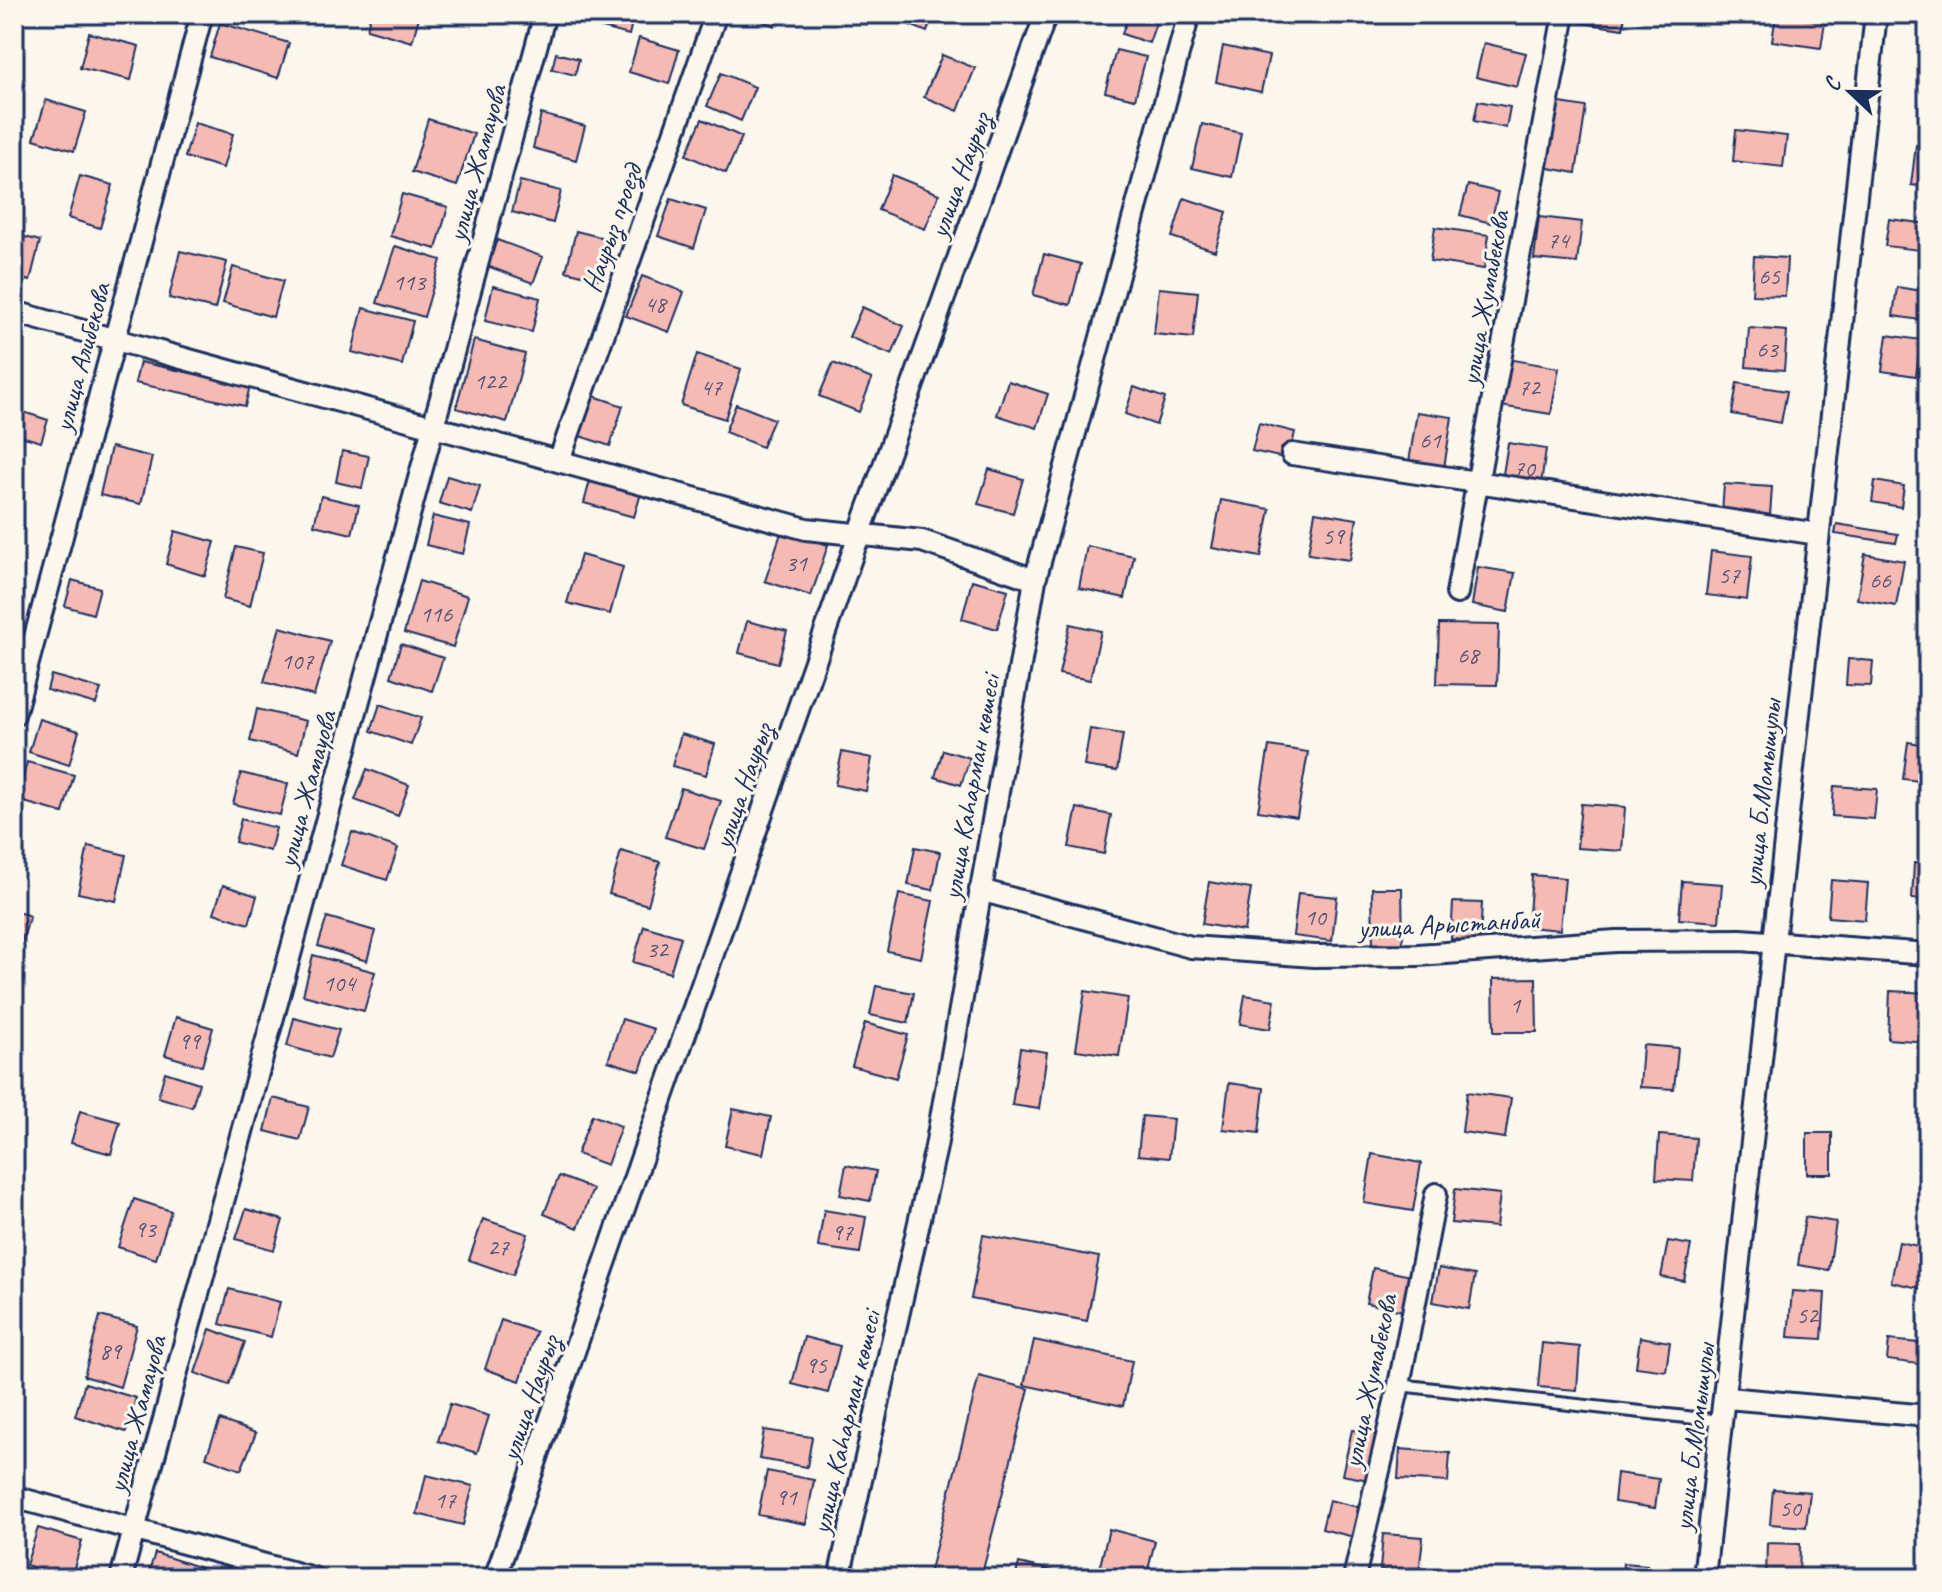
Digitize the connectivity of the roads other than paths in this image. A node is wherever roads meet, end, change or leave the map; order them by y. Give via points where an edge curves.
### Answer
1 (202, 14) edge
2 (545, 14) edge
3 (716, 14) edge
4 (1046, 14) edge
5 (1189, 14) edge
6 (1564, 14) edge
7 (1876, 14) edge
8 (14, 312) edge
9 (115, 340) junction
10 (433, 429) junction
11 (1292, 454) dead end
12 (559, 461) junction
13 (1479, 481) junction
14 (1818, 534) junction
15 (859, 535) junction
16 (1035, 580) junction
17 (1457, 593) dead end
18 (14, 715) edge
19 (980, 890) junction
20 (1772, 944) junction
21 (1928, 954) edge
22 (1436, 1194) dead end
23 (1399, 1385) junction
24 (1727, 1398) junction
25 (1928, 1416) edge
26 (1724, 1421) junction
27 (14, 1497) edge
28 (134, 1531) junction
29 (121, 1578) edge
30 (313, 1578) edge
31 (495, 1578) edge
32 (839, 1578) edge
33 (1354, 1578) edge
34 (1704, 1578) edge

1 - 9 street, улица Алибекова
2 - 10 street, улица Жамауова
3 - 12 street, Наурыз проезд
4 - 15 street, улица Наурыз
5 - 16 street, улица Каһарман көшесі
6 - 13 street, улица Жумабекова
7 - 14 street, улица Б.Момышулы
8 - 9 street
9 - 10 street
9 - 18 street, улица Алибекова
10 - 12 street
10 - 28 street, улица Жамауова
11 - 13 street
12 - 15 street via 806,529
13 - 14 street
13 - 17 street, улица Жумабекова
14 - 20 street, улица Б.Момышулы
15 - 16 street via 922,541
15 - 31 street, улица Наурыз
16 - 19 street, улица Каһарман көшесі
19 - 20 street, улица Арыстанбай via 1191,947 1298,955 1418,955 1616,941
19 - 32 street, улица Каһарман көшесі via 936,1147
20 - 21 street, улица Арыстанбай
20 - 24 street, улица Б.Момышулы
22 - 23 street, улица Жумабекова
23 - 26 lane
23 - 33 street, улица Жумабекова
24 - 25 street
24 - 26 street, улица Б.Момышулы
26 - 34 street, улица Б.Момышулы
27 - 28 street
28 - 29 street, улица Жамауова
28 - 30 street

